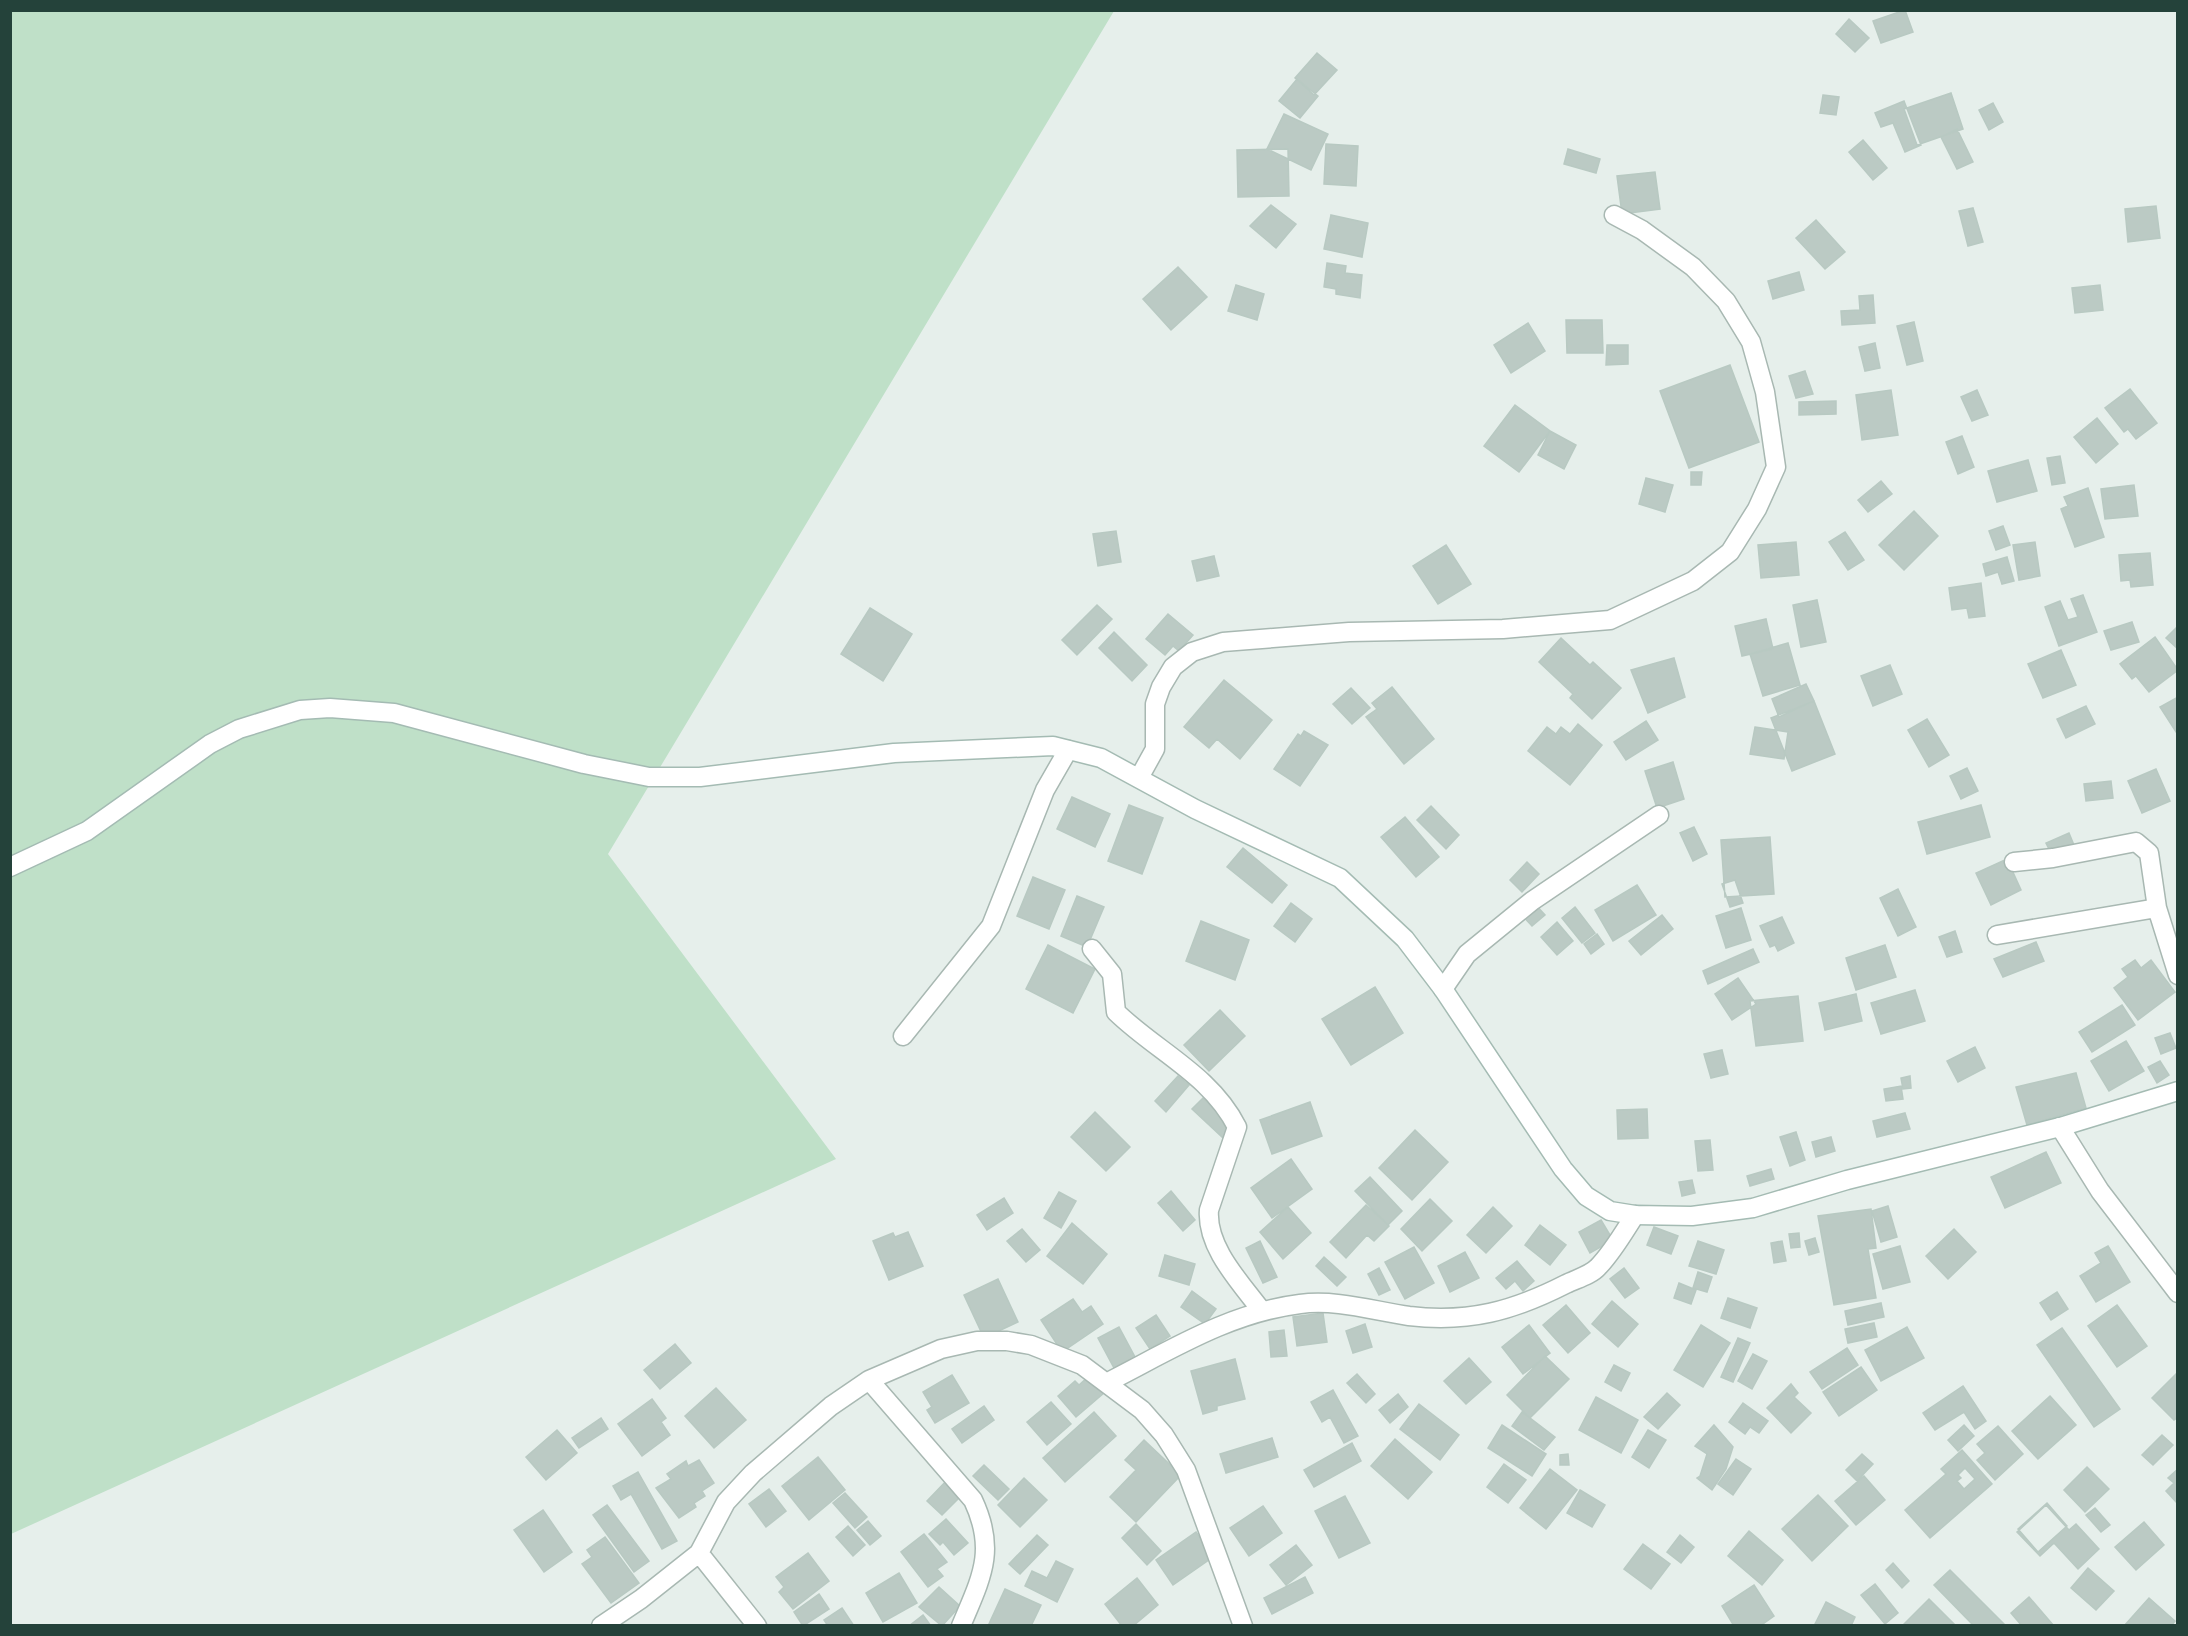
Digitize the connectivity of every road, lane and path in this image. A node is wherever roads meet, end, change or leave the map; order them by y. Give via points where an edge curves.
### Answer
1 (1614, 215) dead end
2 (1068, 750) junction
3 (1139, 778) junction
4 (1659, 815) dead end
5 (2014, 862) dead end
6 (10, 867) edge
7 (2157, 908) junction
8 (1996, 935) dead end
9 (1092, 949) dead end
10 (2178, 975) edge
11 (1443, 989) junction
12 (903, 1036) dead end
13 (2178, 1091) edge
14 (2060, 1127) junction
15 (1635, 1215) junction
16 (2178, 1293) edge
17 (1261, 1310) junction
18 (869, 1380) junction
19 (1108, 1382) junction
20 (699, 1553) junction
21 (601, 1626) edge
22 (758, 1626) edge
23 (961, 1626) edge
24 (1243, 1626) edge

1 - 3 street via 1693,267 1726,301 1750,342 1766,392 1776,467 1757,509 1730,552 1694,581 1610,620 1503,629 1349,632 1223,642 1191,652 1173,667 1161,687 1155,704 1155,749
2 - 3 street via 1101,758
2 - 6 street via 1019,746 894,753 700,777 649,777 584,765 394,713 300,710 239,729 210,744 87,831
2 - 12 street via 1045,790 991,926
3 - 11 street via 1340,878 1405,939
4 - 11 street via 1532,901 1467,954
5 - 7 street via 2136,842 2149,853
7 - 8 street
7 - 10 street
9 - 17 street via 1112,974 1116,1012 1212,1089 1237,1127 1209,1210 1208,1224 1234,1274
11 - 15 street via 1563,1169 1586,1196 1610,1211
13 - 14 street
14 - 15 street via 1846,1180 1753,1208 1692,1216
14 - 16 street via 2100,1191
15 - 17 street via 1597,1268 1527,1304 1492,1314 1456,1318 1411,1316 1304,1303
17 - 19 street via 1234,1318
18 - 19 street via 941,1349 977,1341 1007,1341 1031,1345 1082,1365
18 - 20 street via 831,1406 753,1473 726,1502
18 - 23 street via 973,1500 984,1524 982,1576
19 - 24 street via 1142,1410 1186,1470
20 - 21 street
20 - 22 street

